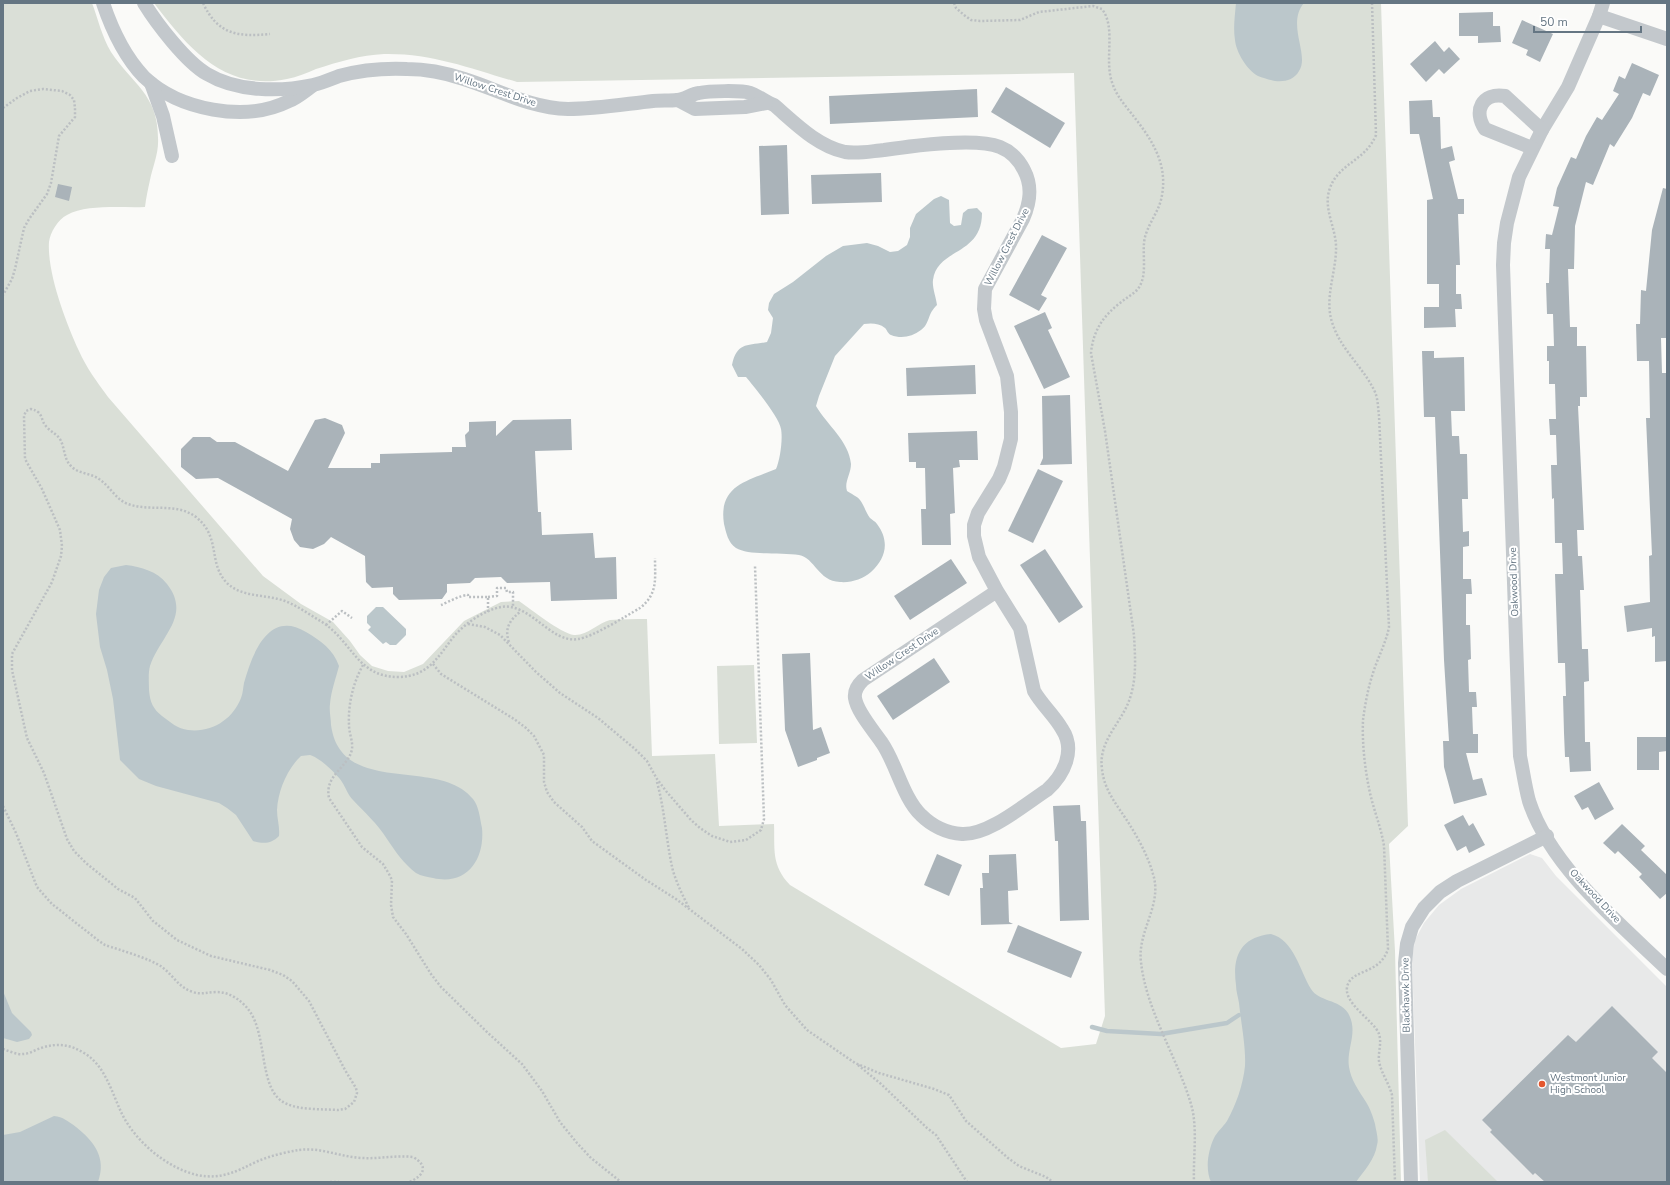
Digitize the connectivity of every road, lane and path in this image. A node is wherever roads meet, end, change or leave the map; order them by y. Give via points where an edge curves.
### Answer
1 (103, 3) edge
2 (144, 3) edge
3 (203, 3) edge
4 (954, 3) edge
5 (1372, 3) edge
6 (1601, 10) edge
7 (270, 34) dead end
8 (1667, 38) edge
9 (151, 83) junction
10 (314, 84) junction
11 (3, 108) edge
12 (1542, 130) junction
13 (1532, 148) junction
14 (172, 156) dead end
15 (3, 295) edge
16 (655, 558) dead end
17 (755, 566) dead end
18 (997, 591) junction
19 (488, 597) junction
20 (441, 605) dead end
21 (513, 607) junction
22 (521, 611) junction
23 (488, 612) junction
24 (352, 618) dead end
25 (468, 624) junction
26 (326, 625) junction
27 (509, 642) junction
28 (433, 664) junction
29 (363, 665) junction
30 (657, 779) junction
31 (3, 806) edge
32 (1547, 836) junction
33 (690, 910) junction
34 (1667, 969) edge
35 (3, 1049) edge
36 (856, 1063) junction
37 (330, 1182) edge
38 (339, 1182) edge
39 (409, 1182) edge
40 (621, 1182) edge
41 (968, 1182) edge
42 (1053, 1182) edge
43 (1194, 1182) edge
44 (1395, 1182) edge
45 (1411, 1182) edge

1 - 9 street, Willow Crest Drive via 122,47
2 - 10 street, Willow Crest Drive via 185,55 207,75 228,83 258,89
3 - 7 path via 221,28 242,36
4 - 43 path via 964,16 980,21 1020,20 1040,12 1093,6 1102,8 1109,28 1108,61 1113,85 1119,98 1153,143 1163,170 1162,196 1145,238 1140,286 1110,310 1101,321 1095,332 1091,353 1120,533 1136,666 1130,699 1104,745 1101,768 1110,796 1129,824 1154,875 1155,903 1140,945 1141,962 1144,982 1192,1105 1195,1125
5 - 44 path via 1376,135 1366,152 1339,172 1333,180 1328,192 1327,206 1335,232 1336,246 1329,298 1332,324 1375,393 1379,416 1389,627 1367,698 1364,744 1370,792 1384,846 1388,949 1386,956 1371,970 1352,978 1347,984 1347,990 1353,1004 1379,1033 1381,1069 1392,1095
6 - 8 street
6 - 12 street, Oakwood Drive via 1568,87
9 - 10 street, Willow Crest Drive via 192,104 231,112 269,109 290,101
9 - 14 street via 163,116
10 - 18 street, Willow Crest Drive via 357,72 409,69 463,78 525,102 546,106 605,107 656,100 678,100 695,109 745,107 766,103 774,106 823,144 846,152 975,143 1000,148 1017,160 1030,187 1028,209 985,289 984,299 989,330 1007,376 1011,417 1011,439 1004,467 974,525 979,557
11 - 15 path via 23,94 43,88 70,94 74,100 75,117 59,136 51,183 47,194 24,228 12,279
12 - 13 street, Oakwood Drive
12 - 13 street via 1506,96 1492,96 1482,103 1479,116 1485,129
13 - 32 street, Oakwood Drive via 1512,200 1504,243 1504,264 1520,756 1530,802
16 - 22 path via 655,584 648,601 585,638 563,638
17 - 30 path via 764,810 761,830 739,842 712,836 691,820
18 - 18 street, Willow Crest Drive via 863,680 855,693 858,707 883,744 920,815 937,827 960,834 972,833 993,825 1047,790 1061,776 1067,758 1065,734 1034,691 1020,628
19 - 20 path via 468,597 468,594 464,594
19 - 21 path via 497,596 497,588 506,588 507,592 513,592
19 - 23 path
21 - 22 path
21 - 23 path
22 - 27 path via 509,623
23 - 25 path
24 - 26 path via 342,610
25 - 27 path via 478,624 493,630
25 - 28 path via 456,634
26 - 29 path via 340,637
26 - 31 path via 285,601 240,592 233,588 218,569 209,531 196,517 181,509 133,506 121,501 100,480 70,466 61,440 45,425 37,410 26,411 26,459 60,530 62,546 52,582 12,654 12,670 27,738 44,773 67,839 86,863 118,889 135,898 153,921 177,940 210,956 270,970 292,981 309,1001 356,1088 357,1093 350,1106 338,1110 295,1106 282,1102 268,1083 256,1022 248,1009 238,1000 223,992 201,994 185,989 161,966 105,945 52,904 37,887
27 - 30 path via 536,672 560,693 598,718 635,748 647,761
28 - 29 path via 413,674 398,677 378,673
28 - 33 path via 441,674 514,719 534,736 544,755 544,782 547,792 554,802 582,827 592,841
29 - 40 path via 356,679 350,704 352,750 328,788 330,798 362,847 383,864 390,874 393,917 431,974 441,987 522,1064 566,1131 591,1158
30 - 33 path via 674,872
32 - 34 street, Oakwood Drive via 1577,879
32 - 45 street, Blackhawk Drive via 1440,892 1424,908 1412,927 1404,963
33 - 36 path via 759,965 785,1004 807,1030
35 - 39 path via 23,1054 62,1044 85,1053 101,1071 134,1132 159,1158 183,1171 198,1175 229,1175 271,1157 310,1149 362,1158 413,1157 419,1161 423,1170 418,1179
36 - 41 path via 936,1135
36 - 42 path via 878,1073 949,1095 966,1120 1008,1158
37 - 38 path

